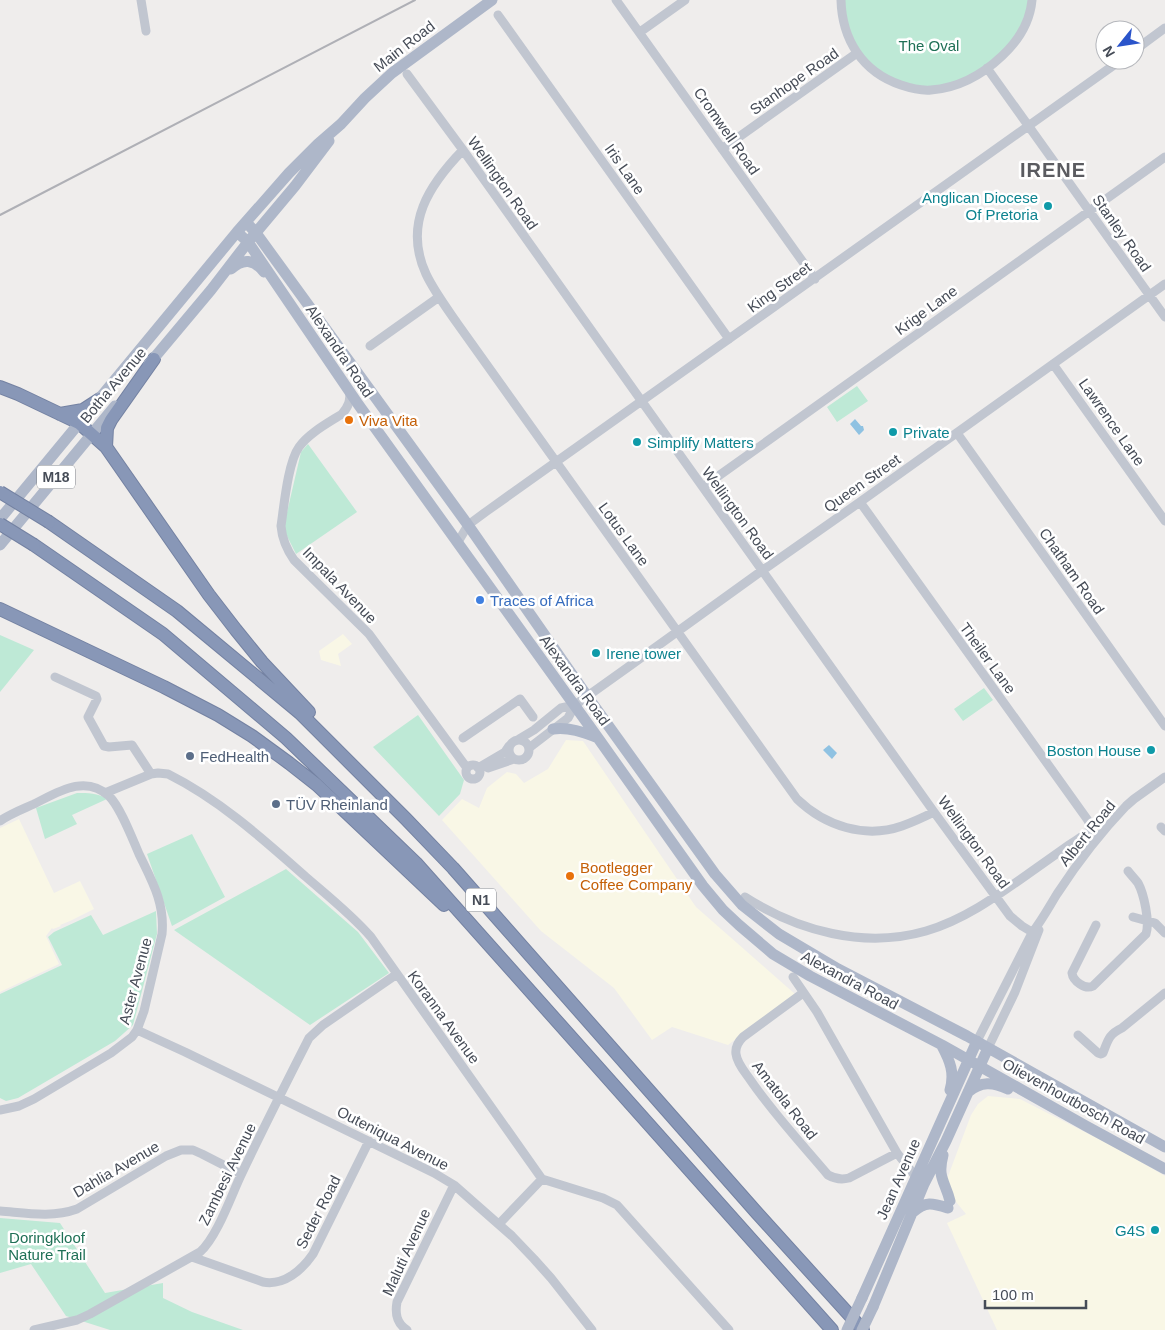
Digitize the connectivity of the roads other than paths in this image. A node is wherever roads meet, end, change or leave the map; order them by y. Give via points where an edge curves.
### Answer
1 (141, 0) edge
2 (492, 0) edge
3 (616, 0) edge
4 (685, 0) edge
5 (841, 0) edge
6 (1032, 0) edge
7 (498, 15) dead end
8 (1165, 28) edge
9 (146, 30) dead end
10 (640, 32) junction
11 (1145, 43) edge
12 (857, 53) junction
13 (988, 68) junction
14 (1107, 70) edge
15 (407, 74) dead end
16 (341, 124) junction
17 (1029, 126) junction
18 (722, 149) junction
19 (463, 150) junction
20 (1165, 156) edge
21 (1089, 210) junction
22 (246, 222) junction
23 (237, 232) junction
24 (256, 232) junction
25 (248, 242) junction
26 (815, 279) junction
27 (1165, 284) edge
28 (212, 290) junction
29 (1150, 296) junction
30 (439, 297) junction
31 (286, 298) junction
32 (308, 303) junction
33 (1165, 317) edge
34 (729, 339) junction
35 (315, 340) junction
36 (370, 346) dead end
37 (154, 359) junction
38 (1053, 364) junction
39 (0, 387) edge
40 (350, 391) junction
41 (100, 399) junction
42 (641, 401) junction
43 (60, 414) junction
44 (342, 414) junction
45 (371, 422) junction
46 (79, 423) junction
47 (957, 433) junction
48 (92, 434) junction
49 (106, 447) junction
50 (556, 462) junction
51 (702, 487) junction
52 (0, 492) edge
53 (860, 502) junction
54 (0, 519) edge
55 (1165, 521) edge
56 (0, 524) edge
57 (468, 526) junction
58 (458, 542) junction
59 (0, 545) edge
60 (763, 570) junction
61 (0, 609) edge
62 (678, 632) junction
63 (55, 677) dead end
64 (587, 696) junction
65 (575, 705) junction
66 (533, 716) dead end
67 (1165, 726) edge
68 (553, 729) junction
69 (463, 738) dead end
70 (598, 738) junction
71 (519, 739) junction
72 (509, 746) junction
73 (529, 748) junction
74 (514, 759) junction
75 (479, 771) junction
76 (151, 774) junction
77 (1165, 777) edge
78 (105, 793) junction
79 (934, 812) junction
80 (406, 819) junction
81 (1, 820) edge
82 (1088, 832) joint
83 (1128, 871) dead end
84 (746, 897) dead end
85 (996, 897) junction
86 (1133, 917) dead end
87 (1147, 920) junction
88 (1096, 925) dead end
89 (1165, 933) edge
90 (1035, 934) junction
91 (507, 966) junction
92 (397, 974) junction
93 (794, 977) dead end
94 (804, 993) junction
95 (1165, 993) edge
96 (138, 1030) junction
97 (1078, 1035) dead end
98 (977, 1041) junction
99 (942, 1045) junction
100 (988, 1048) junction
101 (968, 1060) junction
102 (979, 1066) junction
103 (967, 1093) junction
104 (279, 1098) junction
105 (0, 1110) edge
106 (1064, 1114) junction
107 (940, 1122) junction
108 (369, 1141) junction
109 (946, 1142) junction
110 (1165, 1146) edge
111 (897, 1153) junction
112 (1165, 1169) edge
113 (241, 1174) junction
114 (542, 1179) junction
115 (920, 1180) junction
116 (454, 1185) junction
117 (0, 1211) edge
118 (912, 1212) junction
119 (499, 1224) junction
120 (192, 1257) junction
121 (34, 1330) edge
122 (407, 1330) edge
123 (592, 1330) edge
124 (729, 1330) edge
125 (832, 1330) edge
126 (847, 1330) edge
127 (863, 1330) edge

1 - 9 street
2 - 16 main road, Main Road / M18 via 392,73
3 - 10 street, Cromwell Road
4 - 10 street
5 - 12 street via 844,25
6 - 13 street via 1028,20 1017,40
7 - 34 street, Iris Lane
8 - 11 street
10 - 18 street, Cromwell Road
12 - 13 street via 884,78 916,89 951,86
12 - 18 street, Stanhope Road
13 - 17 street, Stanley Road
14 - 17 street, King Street
15 - 19 street, Wellington Road
16 - 22 main road, Main Road / M18 via 301,161
16 - 24 main road, Main Road / M18
17 - 21 street, Stanley Road
17 - 26 street, King Street
18 - 26 street, Cromwell Road
19 - 30 street, Lotus Lane via 437,179 422,210 419,225 417,243 420,255
19 - 42 street, Wellington Road
20 - 21 street, Krige Lane
21 - 29 street, Stanley Road
21 - 51 street, Krige Lane
22 - 23 main road, M18
22 - 24 main road, Alexandra Road
23 - 25 main road, Alexandra Road
23 - 41 main road, Botha Avenue / M18
24 - 25 main road, M18
24 - 32 main road, Alexandra Road
25 - 28 main road, Botha Avenue / M18
25 - 31 main road, Alexandra Road
26 - 34 street, King Street
27 - 29 street, Queen Street
28 - 31 main road via 236,265 247,262 258,265
28 - 37 main road, Botha Avenue / M18
29 - 33 street, Stanley Road
29 - 38 street, Queen Street
30 - 36 street
30 - 50 street, Lotus Lane
31 - 35 main road, Alexandra Road
32 - 35 main road via 303,312
32 - 57 main road, Alexandra Road
34 - 42 street, King Street
35 - 40 main road, Alexandra Road
37 - 48 main road, Botha Avenue / M18
37 - 49 highway via 111,420
38 - 47 street, Queen Street
38 - 55 street, Lawrence Lane
39 - 43 highway
40 - 44 street via 350,402
40 - 45 main road, Alexandra Road
41 - 43 highway via 83,410
41 - 46 main road, Botha Avenue / M18
42 - 50 street, King Street
42 - 51 street, Wellington Road
43 - 46 highway
44 - 45 street via 358,413
44 - 75 street, Impala Avenue via 306,439 295,454 281,526 287,547 294,560 369,634 467,768 467,776 476,779
45 - 58 main road, Alexandra Road
46 - 48 highway
46 - 54 main road, Botha Avenue / M18
47 - 53 street, Queen Street
47 - 67 street, Chatham Road
48 - 49 highway
48 - 59 main road, Botha Avenue / M18
49 - 80 highway via 247,644 382,787
50 - 57 street, King Street
50 - 62 street, Lotus Lane
51 - 60 street, Wellington Road
52 - 80 highway, N1, bridge via 49,522 185,618 300,713
53 - 60 street, Queen Street
53 - 82 street, Theiler Lane via 1087,819
56 - 91 highway, N1, bridge via 163,634 286,738 416,862
57 - 58 street, King Street
57 - 64 main road, Alexandra Road
58 - 65 main road, Alexandra Road
60 - 62 street, Queen Street
60 - 79 street, Wellington Road
61 - 91 highway via 164,687 252,736 328,795
62 - 64 street, Queen Street
62 - 79 street, Lotus Lane via 797,799 812,813 843,827 872,831 900,827
63 - 76 street via 96,696 88,717 103,744 109,747 132,745
64 - 65 street, Queen Street
64 - 98 main road, Alexandra Road via 715,874 742,905 779,934 816,956
65 - 68 street via 568,718
65 - 70 main road, Alexandra Road
65 - 71 street via 561,708
66 - 69 street via 520,699
68 - 70 main road via 580,731
68 - 73 street
70 - 99 main road, Alexandra Road via 703,886 739,925 774,954 810,976
71 - 72 street
71 - 73 street
72 - 74 street
72 - 75 street
73 - 74 street via 525,758
74 - 75 street
76 - 78 street
76 - 92 street, Koranna Avenue via 172,776 255,832 362,926
77 - 90 street, Albert Road via 1119,814 1073,871
78 - 81 street via 91,787 72,787
78 - 96 street, Aster Avenue via 116,804 155,887 162,912 162,934
79 - 85 street, Wellington Road
80 - 127 highway, N1
82 - 85 street, Albert Road
83 - 87 street via 1142,893
84 - 85 street, Alexandra Road via 782,918 804,926 872,938 926,931
85 - 90 street, Wellington Road via 1013,919
86 - 87 street
87 - 88 street via 1146,934 1089,988 1072,973
87 - 89 street
90 - 98 street, Albert Road
90 - 100 street, Albert Road via 1015,992
91 - 125 highway, N1
92 - 104 street, Zambesi Avenue via 309,1038
92 - 114 street, Koranna Avenue
93 - 94 street, Alexandra Road
94 - 111 street, Alexandra Road
94 - 111 street, Amatola Road via 743,1037 736,1048 737,1060 780,1120 831,1176 842,1180 848,1178
95 - 97 street via 1114,1032 1101,1054
96 - 104 street, Outeniqua Avenue
96 - 105 street, Aster Avenue via 119,1048 34,1099
98 - 100 main road, Olievenhoutbosch Road
98 - 101 main road, Jean Avenue
99 - 101 main road, Alexandra Road
99 - 107 main road via 952,1076
100 - 102 main road, Jean Avenue
100 - 110 main road, Olievenhoutbosch Road
101 - 102 main road, Olievenhoutbosch Road
101 - 107 main road, Jean Avenue
102 - 103 main road, Jean Avenue
102 - 106 main road, Olievenhoutbosch Road
103 - 106 main road via 981,1084 994,1083
103 - 109 main road, Jean Avenue
104 - 108 street, Outeniqua Avenue
104 - 113 street, Zambesi Avenue
106 - 112 main road, Olievenhoutbosch Road
107 - 115 main road, Jean Avenue
108 - 116 street, Outeniqua Avenue
108 - 120 street, Seder Road via 313,1254 294,1274 269,1283
109 - 115 main road, Jean Avenue
109 - 118 main road via 940,1172 949,1204 928,1203
111 - 115 street, Alexandra Road
113 - 117 street, Dahlia Avenue via 198,1152 181,1150 77,1209 50,1215
113 - 120 street, Zambesi Avenue via 206,1247
114 - 119 street
114 - 124 street via 617,1205
115 - 118 main road, Jean Avenue
115 - 126 main road, Jean Avenue, bridge
116 - 119 street, Outeniqua Avenue
116 - 122 street, Maluti Avenue via 397,1302 398,1322
118 - 127 main road, Jean Avenue, bridge
119 - 123 street, Outeniqua Avenue via 534,1259
120 - 121 street, Zambesi Avenue via 83,1318

